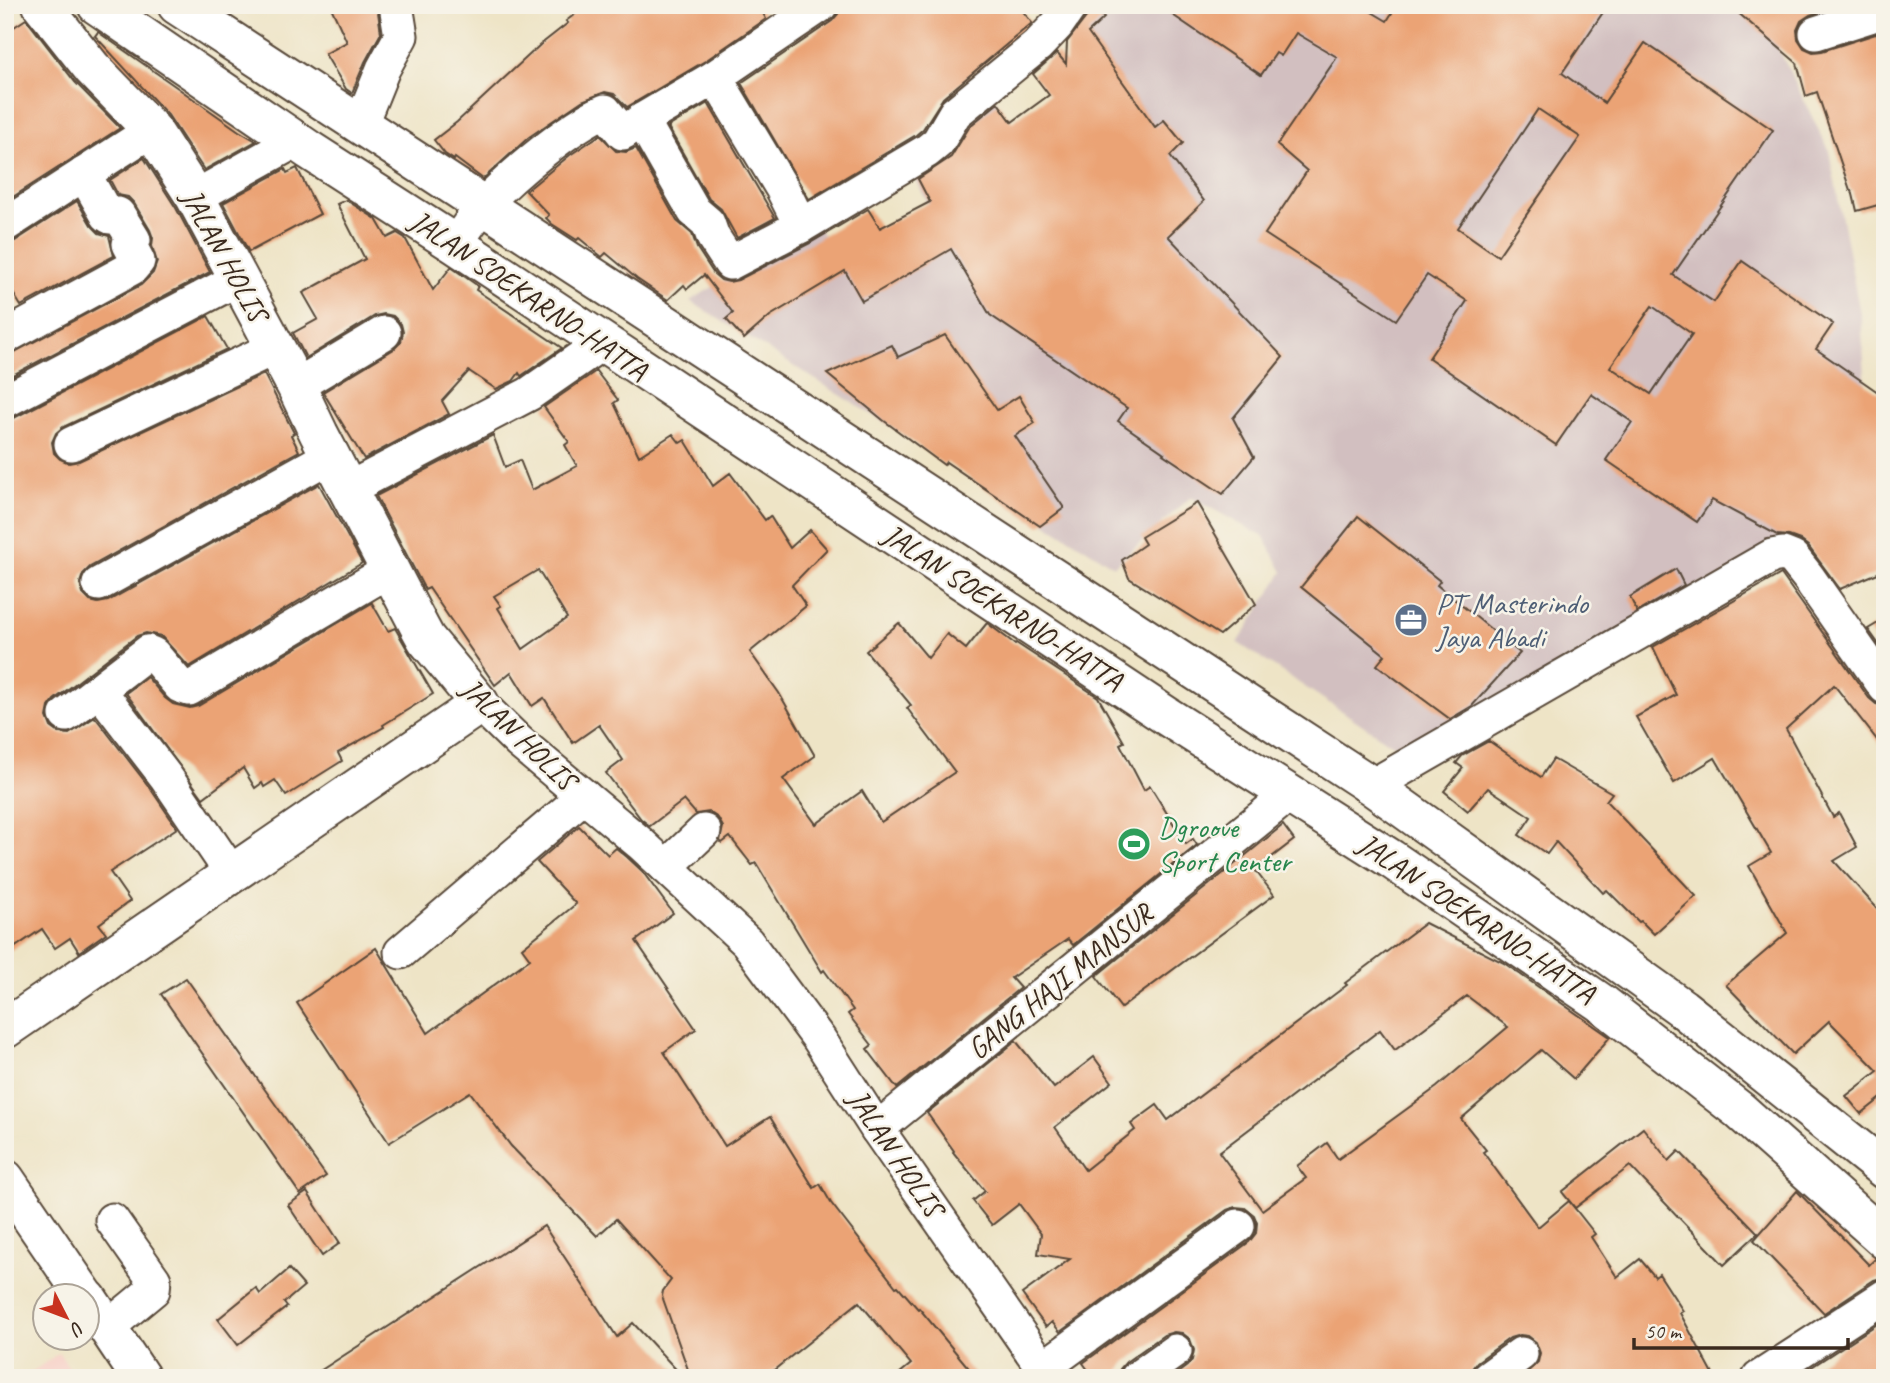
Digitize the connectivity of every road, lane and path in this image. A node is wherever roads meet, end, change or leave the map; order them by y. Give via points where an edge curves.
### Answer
1 (41, 5) edge
2 (97, 5) edge
3 (177, 5) edge
4 (396, 5) edge
5 (821, 5) edge
6 (1071, 5) edge
7 (1885, 11) edge
8 (67, 20) edge
9 (1816, 33) dead end
10 (715, 77) junction
11 (642, 120) junction
12 (360, 126) junction
13 (152, 130) junction
14 (295, 141) junction
15 (84, 174) junction
16 (195, 197) junction
17 (484, 205) junction
18 (5, 225) edge
19 (801, 226) junction
20 (455, 244) junction
21 (238, 279) junction
22 (384, 333) dead end
23 (5, 337) edge
24 (602, 343) junction
25 (276, 347) junction
26 (296, 386) junction
27 (5, 401) edge
28 (71, 444) dead end
29 (330, 456) junction
30 (348, 489) junction
31 (390, 570) junction
32 (99, 584) dead end
33 (1885, 687) edge
34 (99, 690) junction
35 (480, 704) junction
36 (66, 715) dead end
37 (1371, 786) junction
38 (1291, 793) junction
39 (584, 796) junction
40 (704, 831) dead end
41 (666, 867) junction
42 (232, 874) junction
43 (401, 952) dead end
44 (7, 1024) edge
45 (885, 1122) junction
46 (1885, 1170) edge
47 (5, 1179) edge
48 (112, 1220) dead end
49 (1238, 1226) dead end
50 (1885, 1240) edge
51 (75, 1282) edge
52 (1885, 1296) edge
53 (102, 1305) edge
54 (102, 1321) edge
55 (1175, 1350) dead end
56 (1521, 1354) dead end
57 (1047, 1373) edge
58 (141, 1378) edge
59 (1137, 1378) edge
60 (1488, 1378) edge
61 (1759, 1378) edge

1 - 8 main road, JALAN HOLIS
2 - 14 main road, JALAN SOEKARNO-HATTA
3 - 12 main road, JALAN SOEKARNO-HATTA
4 - 12 street via 401,36
5 - 10 street
6 - 19 street via 1037,46 955,113 938,142
7 - 9 street
8 - 13 main road, JALAN HOLIS via 92,68
10 - 11 street
10 - 19 street
11 - 17 street via 623,133 605,111 598,114 534,160
11 - 19 street via 730,263
12 - 17 main road, JALAN SOEKARNO-HATTA
13 - 15 street
13 - 16 main road, JALAN HOLIS
14 - 16 street
14 - 20 main road, JALAN SOEKARNO-HATTA
15 - 18 street
15 - 23 street via 107,215 118,214 134,240 129,247 138,261
16 - 21 main road, JALAN HOLIS
17 - 20 street
17 - 37 main road, JALAN SOEKARNO-HATTA
20 - 24 main road, JALAN SOEKARNO-HATTA
21 - 25 main road, JALAN HOLIS
21 - 27 street
22 - 26 street
24 - 30 street via 529,394
24 - 38 main road, JALAN SOEKARNO-HATTA
25 - 26 main road, JALAN HOLIS
25 - 28 street
26 - 29 main road, JALAN HOLIS
29 - 30 main road, JALAN HOLIS
29 - 32 street
30 - 31 main road, JALAN HOLIS
31 - 34 street via 189,689 180,686 148,652
31 - 35 main road, JALAN HOLIS via 426,639
33 - 37 street via 1793,558 1772,556
34 - 36 street
34 - 42 street via 166,776
35 - 39 street, JALAN HOLIS
35 - 42 main road
37 - 46 main road, JALAN SOEKARNO-HATTA via 1682,1008
38 - 45 street, GANG HAJI MANSUR
38 - 50 main road, JALAN SOEKARNO-HATTA via 1604,1005 1739,1110
39 - 41 street, JALAN HOLIS
39 - 43 street
40 - 41 street
41 - 45 street, JALAN HOLIS via 739,933
42 - 44 main road
45 - 57 street, JALAN HOLIS
47 - 51 main road
48 - 53 street via 154,1280 153,1290
49 - 57 street
52 - 61 street
54 - 58 main road
55 - 59 street
56 - 60 street

